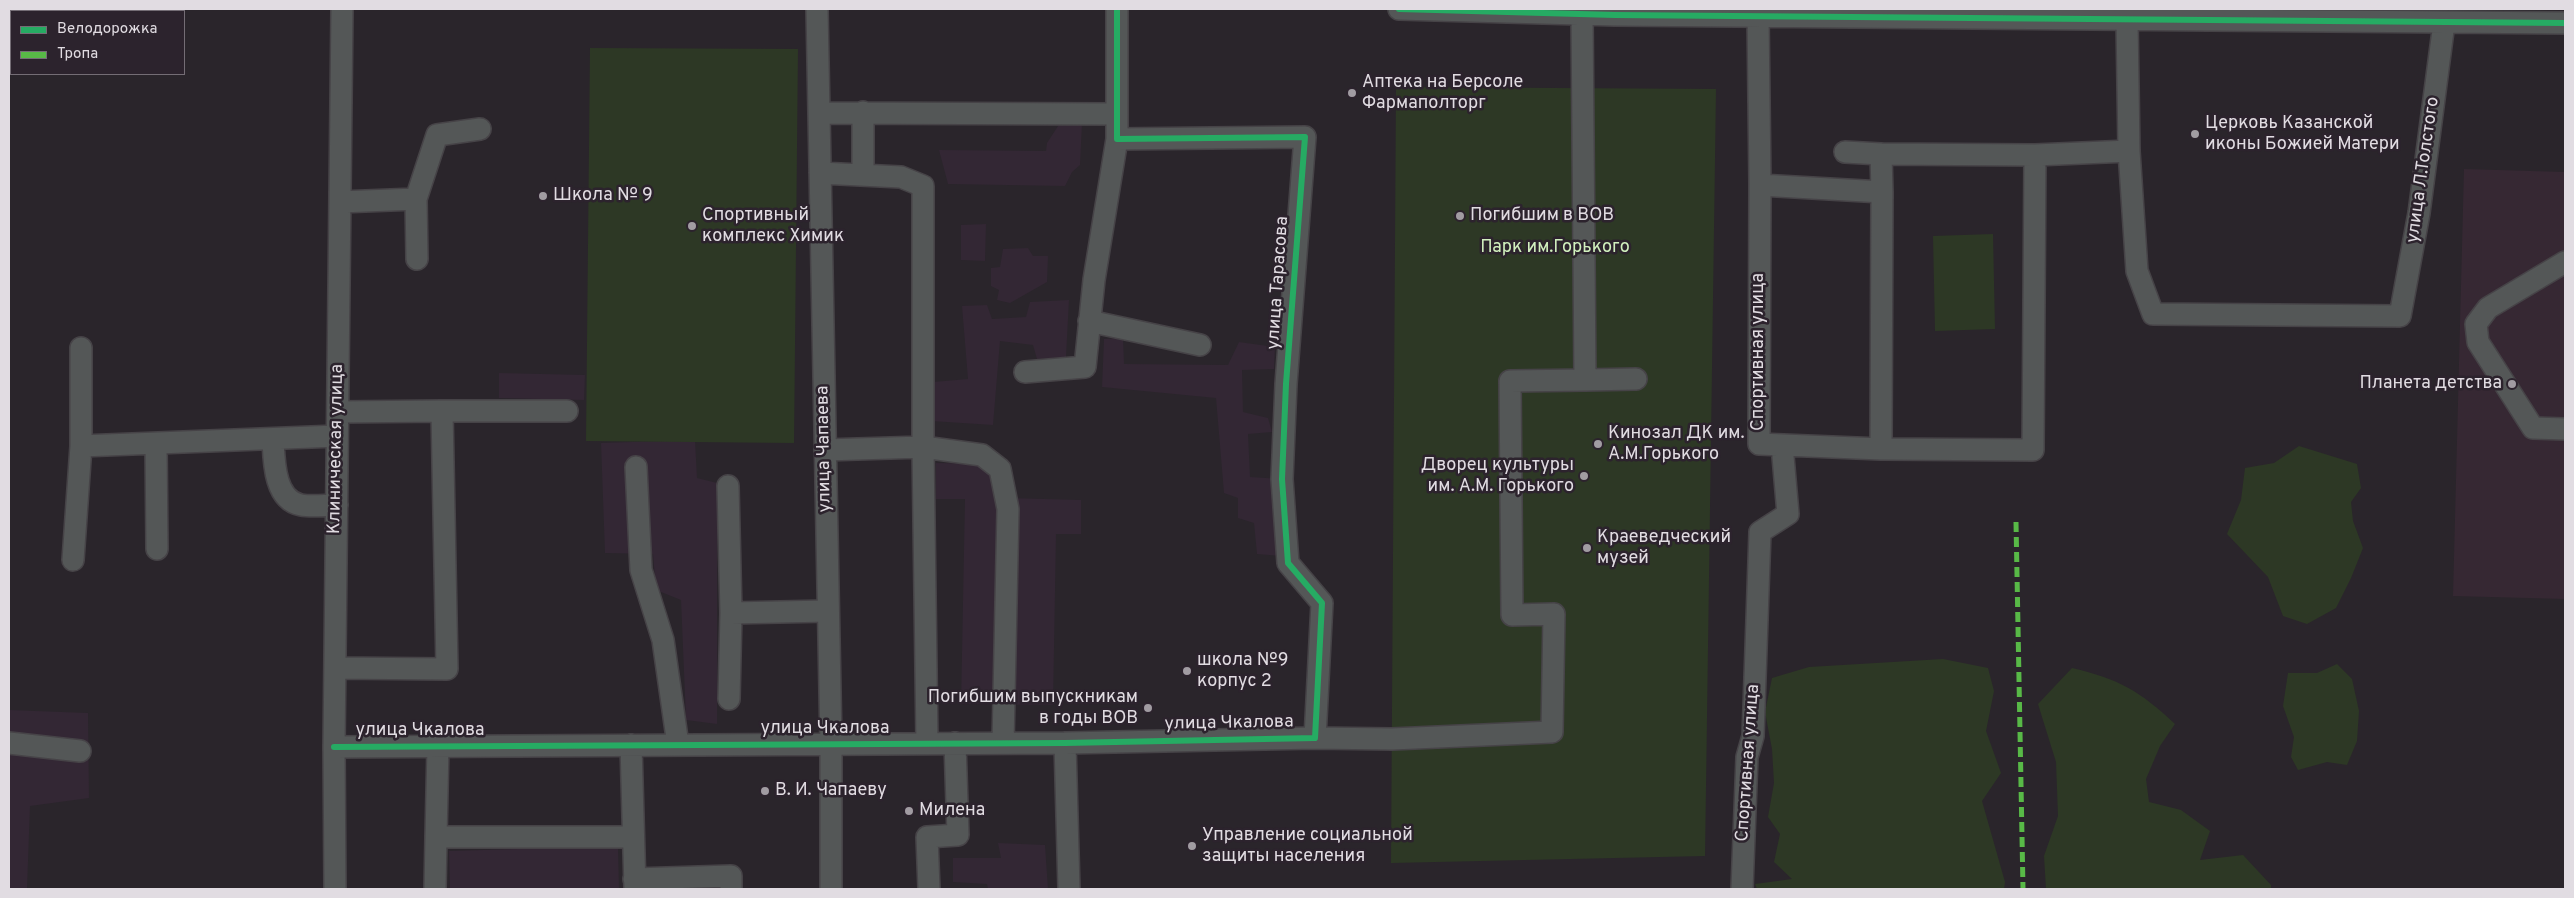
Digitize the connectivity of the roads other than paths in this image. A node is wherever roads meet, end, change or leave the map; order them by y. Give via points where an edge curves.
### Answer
1 (342, 9) edge
2 (817, 9) edge
3 (1116, 9) edge
4 (1398, 9) edge
5 (1615, 12) edge
6 (1582, 14) junction
7 (1758, 15) junction
8 (2348, 15) edge
9 (2403, 15) edge
10 (2472, 16) edge
11 (2127, 20) junction
12 (2444, 23) junction
13 (2565, 23) edge
14 (863, 112) junction
15 (819, 113) junction
16 (1118, 114) junction
17 (480, 129) dead end
18 (1117, 139) junction
19 (2129, 151) junction
20 (1845, 152) dead end
21 (1882, 154) junction
22 (2035, 155) junction
23 (820, 173) junction
24 (863, 176) junction
25 (1760, 185) junction
26 (1882, 192) junction
27 (416, 199) junction
28 (340, 202) junction
29 (417, 260) dead end
30 (2565, 262) edge
31 (1090, 321) junction
32 (1200, 344) dead end
33 (81, 348) dead end
34 (1024, 372) dead end
35 (1636, 378) dead end
36 (1585, 380) junction
37 (442, 411) junction
38 (567, 411) dead end
39 (338, 412) junction
40 (2565, 429) edge
41 (337, 436) junction
42 (273, 440) junction
43 (156, 444) junction
44 (1782, 445) junction
45 (81, 446) junction
46 (922, 447) junction
47 (1881, 449) junction
48 (825, 450) junction
49 (636, 467) dead end
50 (728, 486) dead end
51 (337, 505) junction
52 (157, 549) dead end
53 (73, 560) dead end
54 (828, 611) junction
55 (732, 613) junction
56 (335, 668) junction
57 (729, 699) dead end
58 (1315, 738) junction
59 (9, 743) edge
60 (927, 743) junction
61 (955, 743) junction
62 (1004, 743) junction
63 (1065, 743) junction
64 (831, 744) junction
65 (631, 745) junction
66 (678, 745) junction
67 (334, 746) junction
68 (438, 746) junction
69 (80, 751) dead end
70 (436, 837) junction
71 (633, 837) junction
72 (634, 884) edge
73 (336, 889) edge
74 (435, 889) edge
75 (731, 889) edge
76 (831, 889) edge
77 (929, 889) edge
78 (1068, 889) edge
79 (1742, 889) edge

1 - 28 street, Клиническая улица
2 - 15 street, улица Чапаева
3 - 16 street
4 - 6 street
5 - 6 street
5 - 7 street
6 - 36 street
7 - 11 street
7 - 25 street, Спортивная улица
8 - 9 street
8 - 11 street
9 - 12 street
10 - 12 street
10 - 13 street
11 - 19 street
12 - 19 street, улица Л.Толстого via 2419,213 2400,316 2152,314 2137,271
14 - 15 street
14 - 16 street
14 - 24 street
15 - 23 street, улица Чапаева
16 - 18 street
17 - 27 street via 437,136
18 - 31 street
18 - 58 street, улица Тарасова via 1305,136 1282,479 1288,563 1322,603
19 - 22 street
20 - 21 street
21 - 22 street
21 - 26 street
22 - 47 street via 2032,450
23 - 24 street
23 - 48 street, улица Чапаева
24 - 46 street via 901,177 923,186
25 - 26 street
25 - 44 street, Спортивная улица via 1759,444
26 - 47 street
27 - 28 street
27 - 29 street
28 - 39 street, Клиническая улица
30 - 40 street via 2488,308 2476,324 2478,342 2533,428
31 - 32 street
31 - 34 street via 1085,367
33 - 45 street
35 - 36 street
36 - 58 street, улица Чкалова via 1510,381 1512,615 1554,614 1552,732 1392,739
37 - 38 street
37 - 39 street
37 - 56 street via 447,669
39 - 41 street, Клиническая улица
41 - 42 street
41 - 51 street, Клиническая улица
42 - 43 street
42 - 51 street via 275,472 283,492 299,505
43 - 45 street
43 - 52 street
44 - 47 street
44 - 79 street, Спортивная улица via 1788,514 1760,532 1753,736 1747,757
45 - 53 street
46 - 48 street
46 - 60 street
46 - 62 street via 982,455 1000,468 1008,509
48 - 54 street, улица Чапаева
49 - 66 street via 641,570 663,640
50 - 55 street
51 - 56 street, Клиническая улица
54 - 55 street
54 - 64 street, улица Чапаева
55 - 57 street
56 - 67 street, Клиническая улица
58 - 63 street, улица Чкалова
59 - 69 street
60 - 61 street, улица Чкалова
60 - 64 street, улица Чкалова
61 - 62 street, улица Чкалова
61 - 77 street via 958,835 927,837
62 - 63 street, улица Чкалова
63 - 78 street
64 - 66 street, улица Чкалова
64 - 76 street, улица Чапаева
65 - 66 street, улица Чкалова
65 - 68 street, улица Чкалова
65 - 71 street
67 - 68 street, улица Чкалова
67 - 73 street, Клиническая улица
68 - 70 street
70 - 71 street
70 - 74 street
71 - 72 street
72 - 75 street via 731,876

